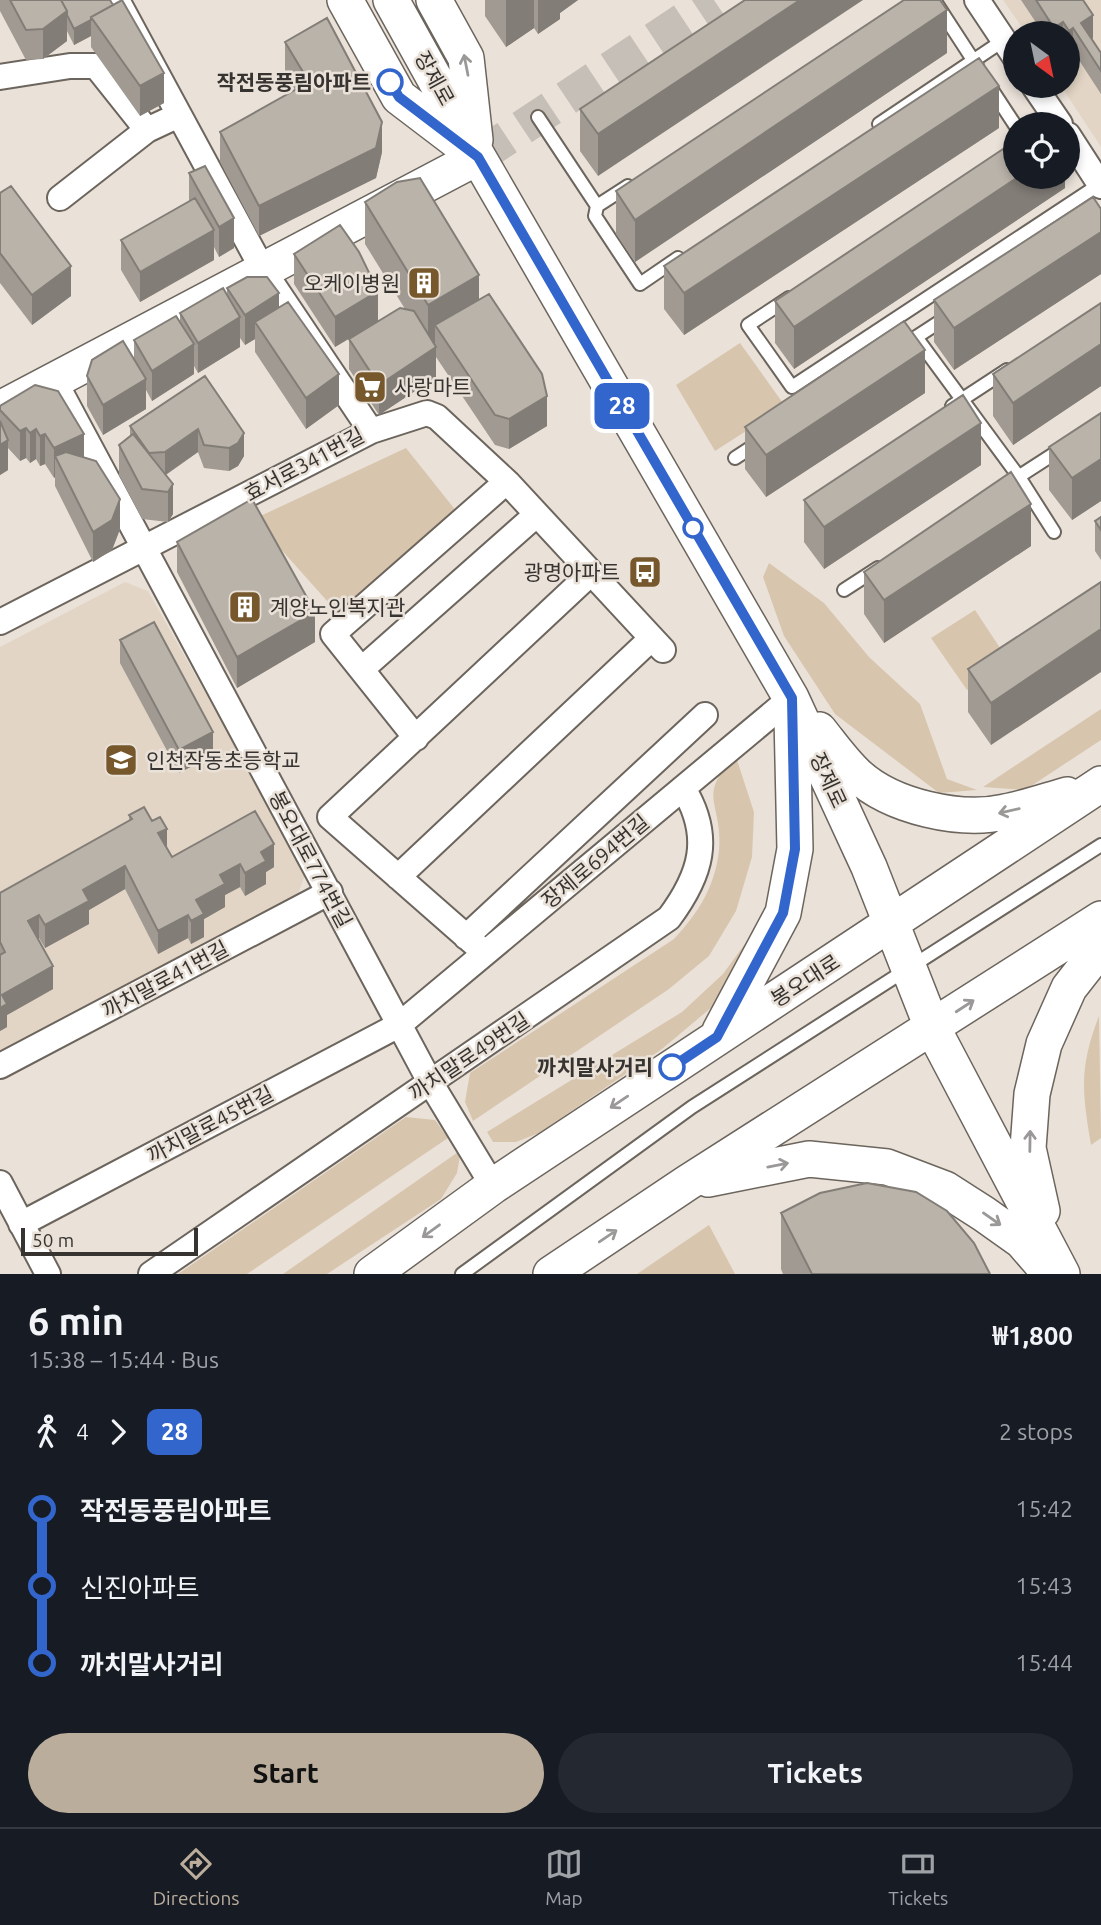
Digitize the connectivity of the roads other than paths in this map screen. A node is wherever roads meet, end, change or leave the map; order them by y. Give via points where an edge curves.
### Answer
1 (117, 0) edge
2 (345, 0) edge
3 (391, 0) edge
4 (434, 0) edge
5 (934, 0) edge
6 (977, 0) edge
7 (1003, 39) edge
8 (1003, 50) edge
9 (974, 61) junction
10 (0, 77) edge
11 (1007, 112) edge
12 (179, 115) junction
13 (538, 117) dead end
14 (147, 130) junction
15 (870, 130) edge
16 (1080, 154) edge
17 (478, 157) junction
18 (643, 177) edge
19 (1100, 185) edge
20 (60, 198) dead end
21 (597, 206) junction
22 (686, 253) edge
23 (263, 270) junction
24 (795, 294) edge
25 (961, 308) edge
26 (916, 337) junction
27 (894, 352) edge
28 (1020, 362) edge
29 (54, 380) junction
30 (962, 400) junction
31 (0, 409) edge
32 (939, 415) edge
33 (371, 431) junction
34 (769, 436) edge
35 (1070, 443) edge
36 (735, 458) dead end
37 (1019, 477) junction
38 (505, 483) junction
39 (984, 500) edge
40 (536, 515) junction
41 (1054, 532) dead end
42 (143, 549) junction
43 (890, 560) edge
44 (591, 573) junction
45 (844, 590) dead end
46 (0, 622) edge
47 (362, 669) junction
48 (792, 698) junction
49 (705, 715) dead end
50 (416, 738) junction
51 (1100, 785) edge
52 (683, 788) junction
53 (1101, 845) edge
54 (398, 877) junction
55 (330, 892) junction
56 (1101, 919) edge
57 (890, 924) junction
58 (475, 945) junction
59 (1101, 947) edge
60 (908, 970) junction
61 (399, 1025) junction
62 (932, 1027) junction
63 (717, 1037) junction
64 (0, 1066) edge
65 (430, 1082) junction
66 (0, 1183) edge
67 (687, 1183) junction
68 (493, 1186) junction
69 (22, 1224) junction
70 (1054, 1268) edge
71 (48, 1274) edge
72 (151, 1274) edge
73 (372, 1274) edge
74 (462, 1274) edge
75 (551, 1274) edge

1 - 12 street, 효서로341번길
2 - 17 main road, 장제로 via 399,97
3 - 17 main road, 장제로
17 -> 4 main road, 장제로 via 466,58
5 - 9 lane
6 - 7 street
8 - 9 lane
9 - 11 lane
9 - 15 lane
10 - 14 street via 96,66
12 - 14 street
12 - 23 street, 효서로341번길
13 - 21 lane
14 - 20 street
16 - 19 street
17 - 23 main road
17 - 48 main road, 장제로
18 - 21 lane
19 - 24 lane via 792,387 748,325
21 - 22 lane via 595,216 640,284
23 - 29 main road
23 - 33 street, 효서로341번길
25 - 26 lane
26 - 27 lane
26 - 30 lane
28 - 30 lane
29 - 31 main road
29 - 42 street, 봉오대로774번길
30 - 32 lane
30 - 37 lane
33 - 38 street via 427,413 437,417
33 - 42 street, 효서로341번길
34 - 36 lane
35 - 37 lane
37 - 39 lane
37 - 41 lane
38 - 40 street
38 - 47 street via 333,634
40 - 44 street
40 - 47 street
42 - 46 street, 효서로341번길
42 - 55 street, 봉오대로774번길
43 - 45 lane
44 - 50 street
44 - 54 street via 657,644
47 - 50 street
51 -> 48 main road via 1003,813 962,815 926,808 889,795 858,776
48 - 52 street, 장제로694번길
48 - 57 main road, 장제로
48 - 63 main road via 795,849 783,913
49 - 58 street
50 - 54 street via 330,817
51 - 57 main road, 봉오대로
52 - 58 street, 장제로694번길
52 - 65 street, 까치말로49번길 via 700,824 700,855 690,890 669,918
53 - 60 lane
54 - 58 street
55 - 61 street, 봉오대로774번길
55 - 64 street, 까치말로41번길
62 -> 56 main road
57 - 60 main road, 장제로
57 - 63 main road, 봉오대로
58 - 61 street, 장제로694번길
70 -> 59 main road via 1028,1149 1032,1094 1044,1044 1069,988
60 - 62 main road, 장제로
60 - 74 lane via 692,1107
61 - 65 street, 봉오대로774번길
61 - 69 street, 까치말로45번길
62 - 67 main road
62 - 70 main road, 장제로
63 -> 68 main road, 봉오대로
65 - 68 street, 봉오대로774번길
65 - 72 street, 까치말로49번길
66 - 69 street
67 -> 70 main road via 809,1159 887,1167 945,1189
75 -> 67 main road
68 -> 73 main road, 봉오대로
69 - 71 street

